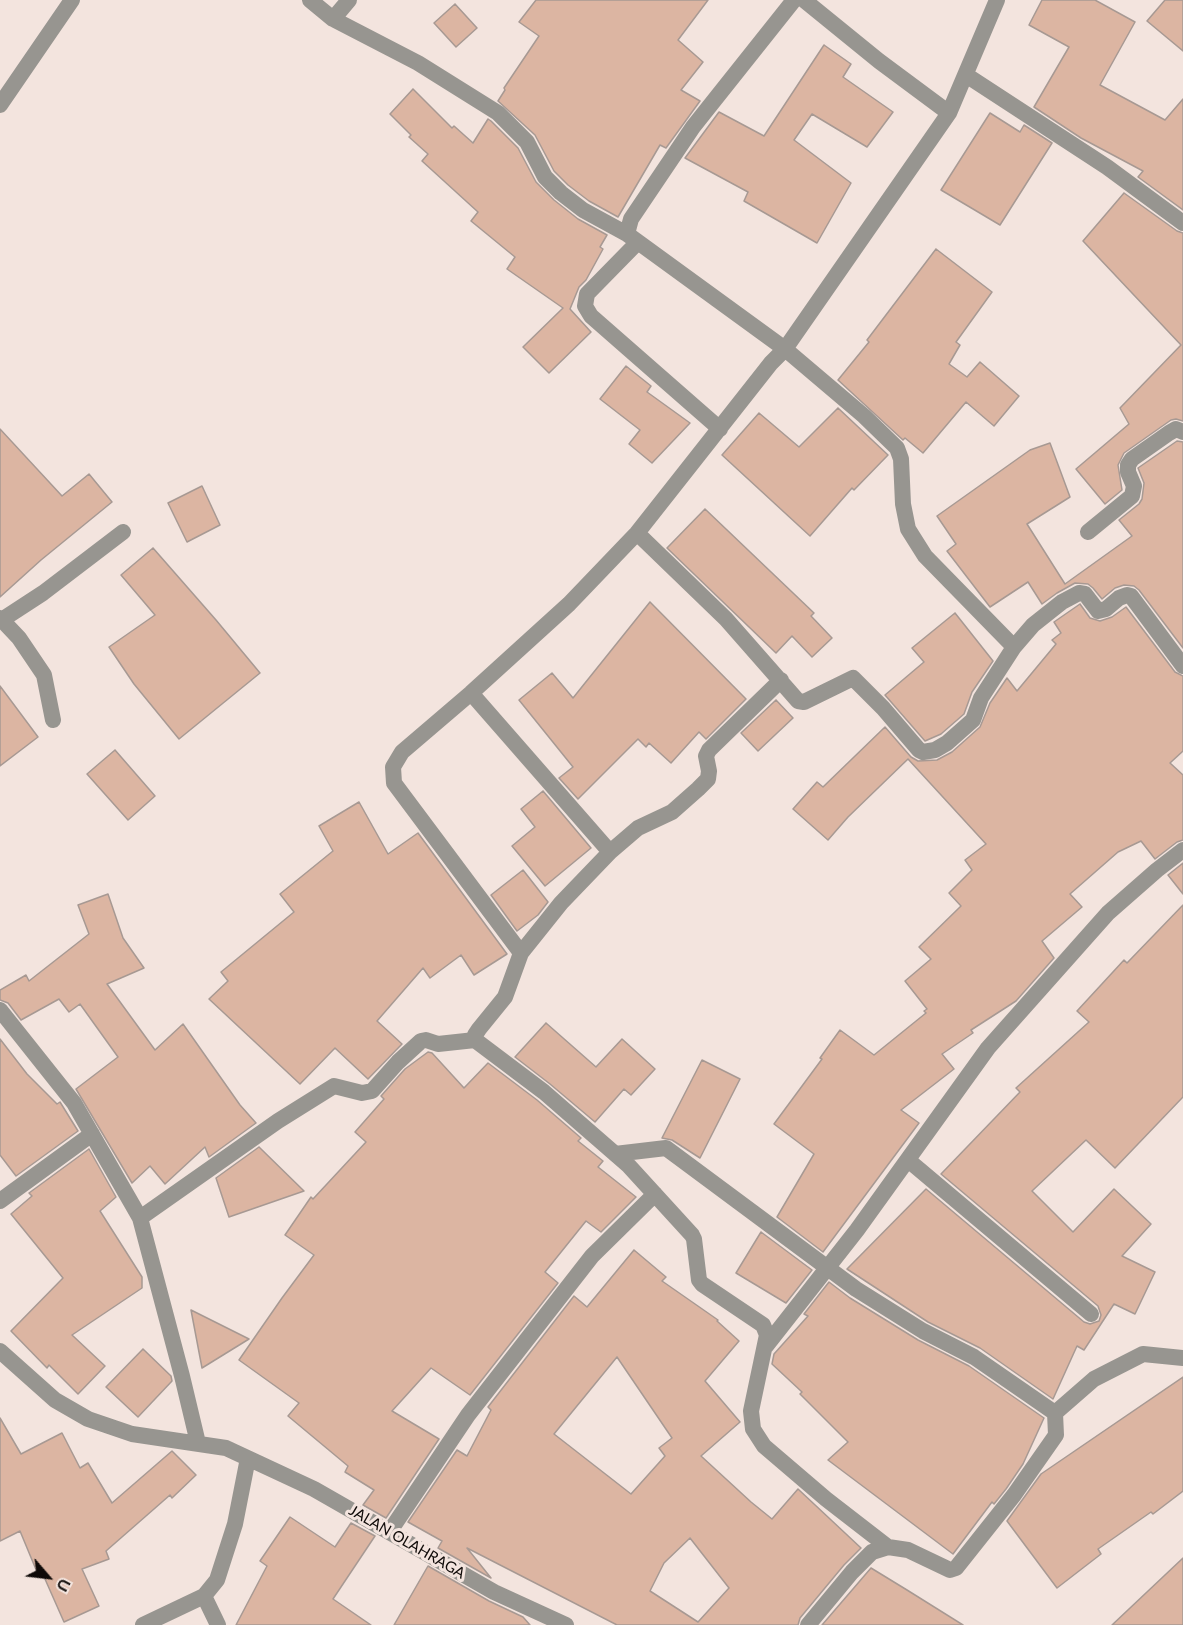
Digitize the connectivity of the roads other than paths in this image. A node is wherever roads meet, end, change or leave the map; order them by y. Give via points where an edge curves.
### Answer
1 (72, 0) edge
2 (310, 0) edge
3 (349, 0) edge
4 (794, 0) edge
5 (804, 0) edge
6 (997, 0) edge
7 (333, 19) junction
8 (966, 75) junction
9 (0, 105) edge
10 (949, 113) junction
11 (1183, 223) edge
12 (632, 238) junction
13 (785, 349) junction
14 (720, 429) junction
15 (1183, 432) edge
16 (123, 532) dead end
17 (1088, 532) dead end
18 (637, 533) junction
19 (0, 620) edge
20 (1014, 647) junction
21 (1183, 666) edge
22 (781, 680) junction
23 (471, 693) junction
24 (53, 720) dead end
25 (1183, 850) edge
26 (610, 852) junction
27 (521, 953) junction
28 (0, 1010) edge
29 (475, 1040) junction
30 (92, 1134) junction
31 (615, 1154) junction
32 (908, 1160) junction
33 (655, 1194) junction
34 (0, 1201) edge
35 (140, 1218) junction
36 (827, 1269) junction
37 (1091, 1314) dead end
38 (766, 1346) junction
39 (0, 1351) edge
40 (1183, 1358) edge
41 (1055, 1413) junction
42 (198, 1443) junction
43 (248, 1458) junction
44 (390, 1532) junction
45 (888, 1547) junction
46 (204, 1596) junction
47 (143, 1625) edge
48 (218, 1625) edge
49 (566, 1625) edge
50 (808, 1625) edge

1 - 9 street
2 - 7 street
3 - 7 street
4 - 12 street via 693,127 631,219
5 - 10 street
6 - 8 street
7 - 12 street via 418,63 498,113 527,142 545,177 561,193
8 - 10 street
8 - 11 street
10 - 13 street
12 - 13 street
12 - 14 street via 587,294 585,306 591,316
13 - 14 street
13 - 20 street via 897,448 908,530 925,556
14 - 18 street
15 - 17 street via 1176,429 1132,459 1128,465 1134,486 1131,496
16 - 19 street via 43,593
18 - 22 street via 726,619
18 - 23 street via 568,604
19 - 24 street via 19,638 44,675
20 - 21 street via 1034,625 1079,593 1085,594 1098,611 1127,595
20 - 22 street via 981,698 973,720 947,743 928,752 919,750 853,678 801,703
22 - 26 street via 709,750 708,779 672,812 638,828
23 - 26 street
23 - 27 street via 402,752 393,767 393,783
25 - 32 street via 1108,913 1056,970 988,1048
26 - 27 street via 573,889
27 - 29 street via 505,997 479,1029
28 - 30 street via 74,1103
29 - 31 street via 544,1092
29 - 35 street via 438,1044 421,1041 372,1091 363,1093 334,1086
30 - 34 street
30 - 35 street
31 - 33 street
31 - 36 street via 666,1148
32 - 36 street
32 - 37 street
33 - 38 street via 694,1239 699,1280 763,1325
33 - 44 street via 592,1256 468,1414
35 - 42 street
36 - 38 street
36 - 41 street via 923,1332 974,1357
38 - 45 street via 751,1411 753,1429 764,1446
39 - 42 street, JALAN OLAHRAGA via 55,1400 88,1419 132,1434
40 - 41 street via 1143,1354 1094,1379
41 - 45 street via 1056,1436 957,1568 950,1570 908,1550
42 - 43 street, JALAN OLAHRAGA via 226,1448
43 - 44 street, JALAN OLAHRAGA via 314,1489
43 - 46 street via 229,1546 217,1580
44 - 49 street, JALAN OLAHRAGA via 494,1592
45 - 50 street via 872,1552
46 - 47 street
46 - 48 street

